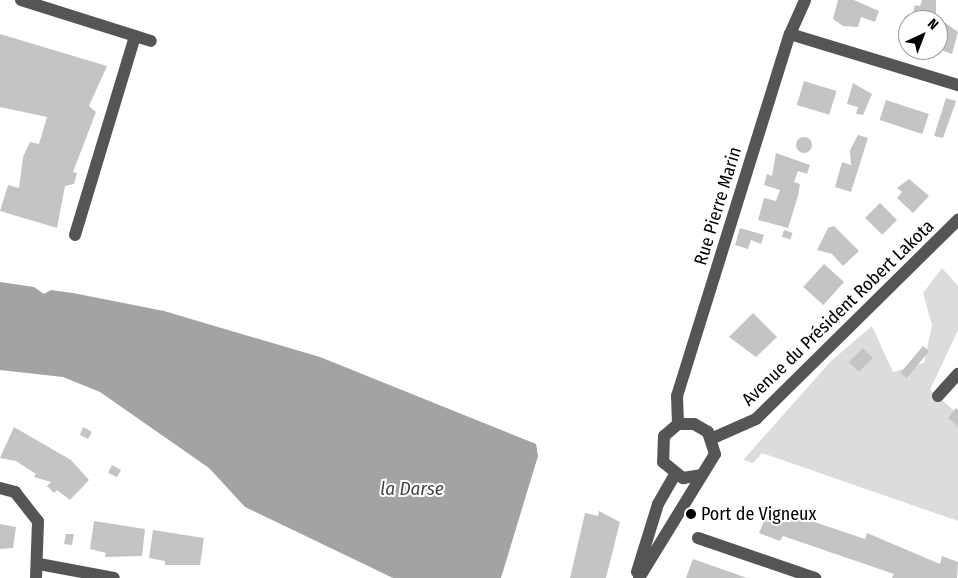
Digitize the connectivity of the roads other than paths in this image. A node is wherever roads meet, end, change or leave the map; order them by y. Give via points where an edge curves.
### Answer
1 (21, 0) edge
2 (805, 0) edge
3 (790, 34) junction
4 (135, 36) junction
5 (151, 42) dead end
6 (958, 85) edge
7 (958, 220) edge
8 (75, 235) dead end
9 (958, 374) edge
10 (938, 396) dead end
11 (678, 424) junction
12 (713, 438) junction
13 (675, 475) junction
14 (701, 475) junction
15 (0, 488) edge
16 (698, 538) dead end
17 (39, 564) junction
18 (36, 578) edge
19 (114, 578) edge
20 (635, 578) edge
21 (639, 578) edge
22 (815, 578) edge

1 - 4 street
2 - 3 street, Rue Pierre Marin
3 - 6 street
3 - 11 street, Rue Pierre Marin via 677,396
4 - 5 street
4 - 8 street
7 - 12 street, Avenue du Président Robert Lakota via 756,419
9 - 10 street
11 - 12 street via 702,426
11 - 13 street via 661,444 663,462
12 - 14 street via 713,463
13 - 14 street
13 - 20 street via 658,504
14 - 21 street
15 - 17 street via 15,492 38,521
16 - 22 street
17 - 18 street
17 - 19 street

